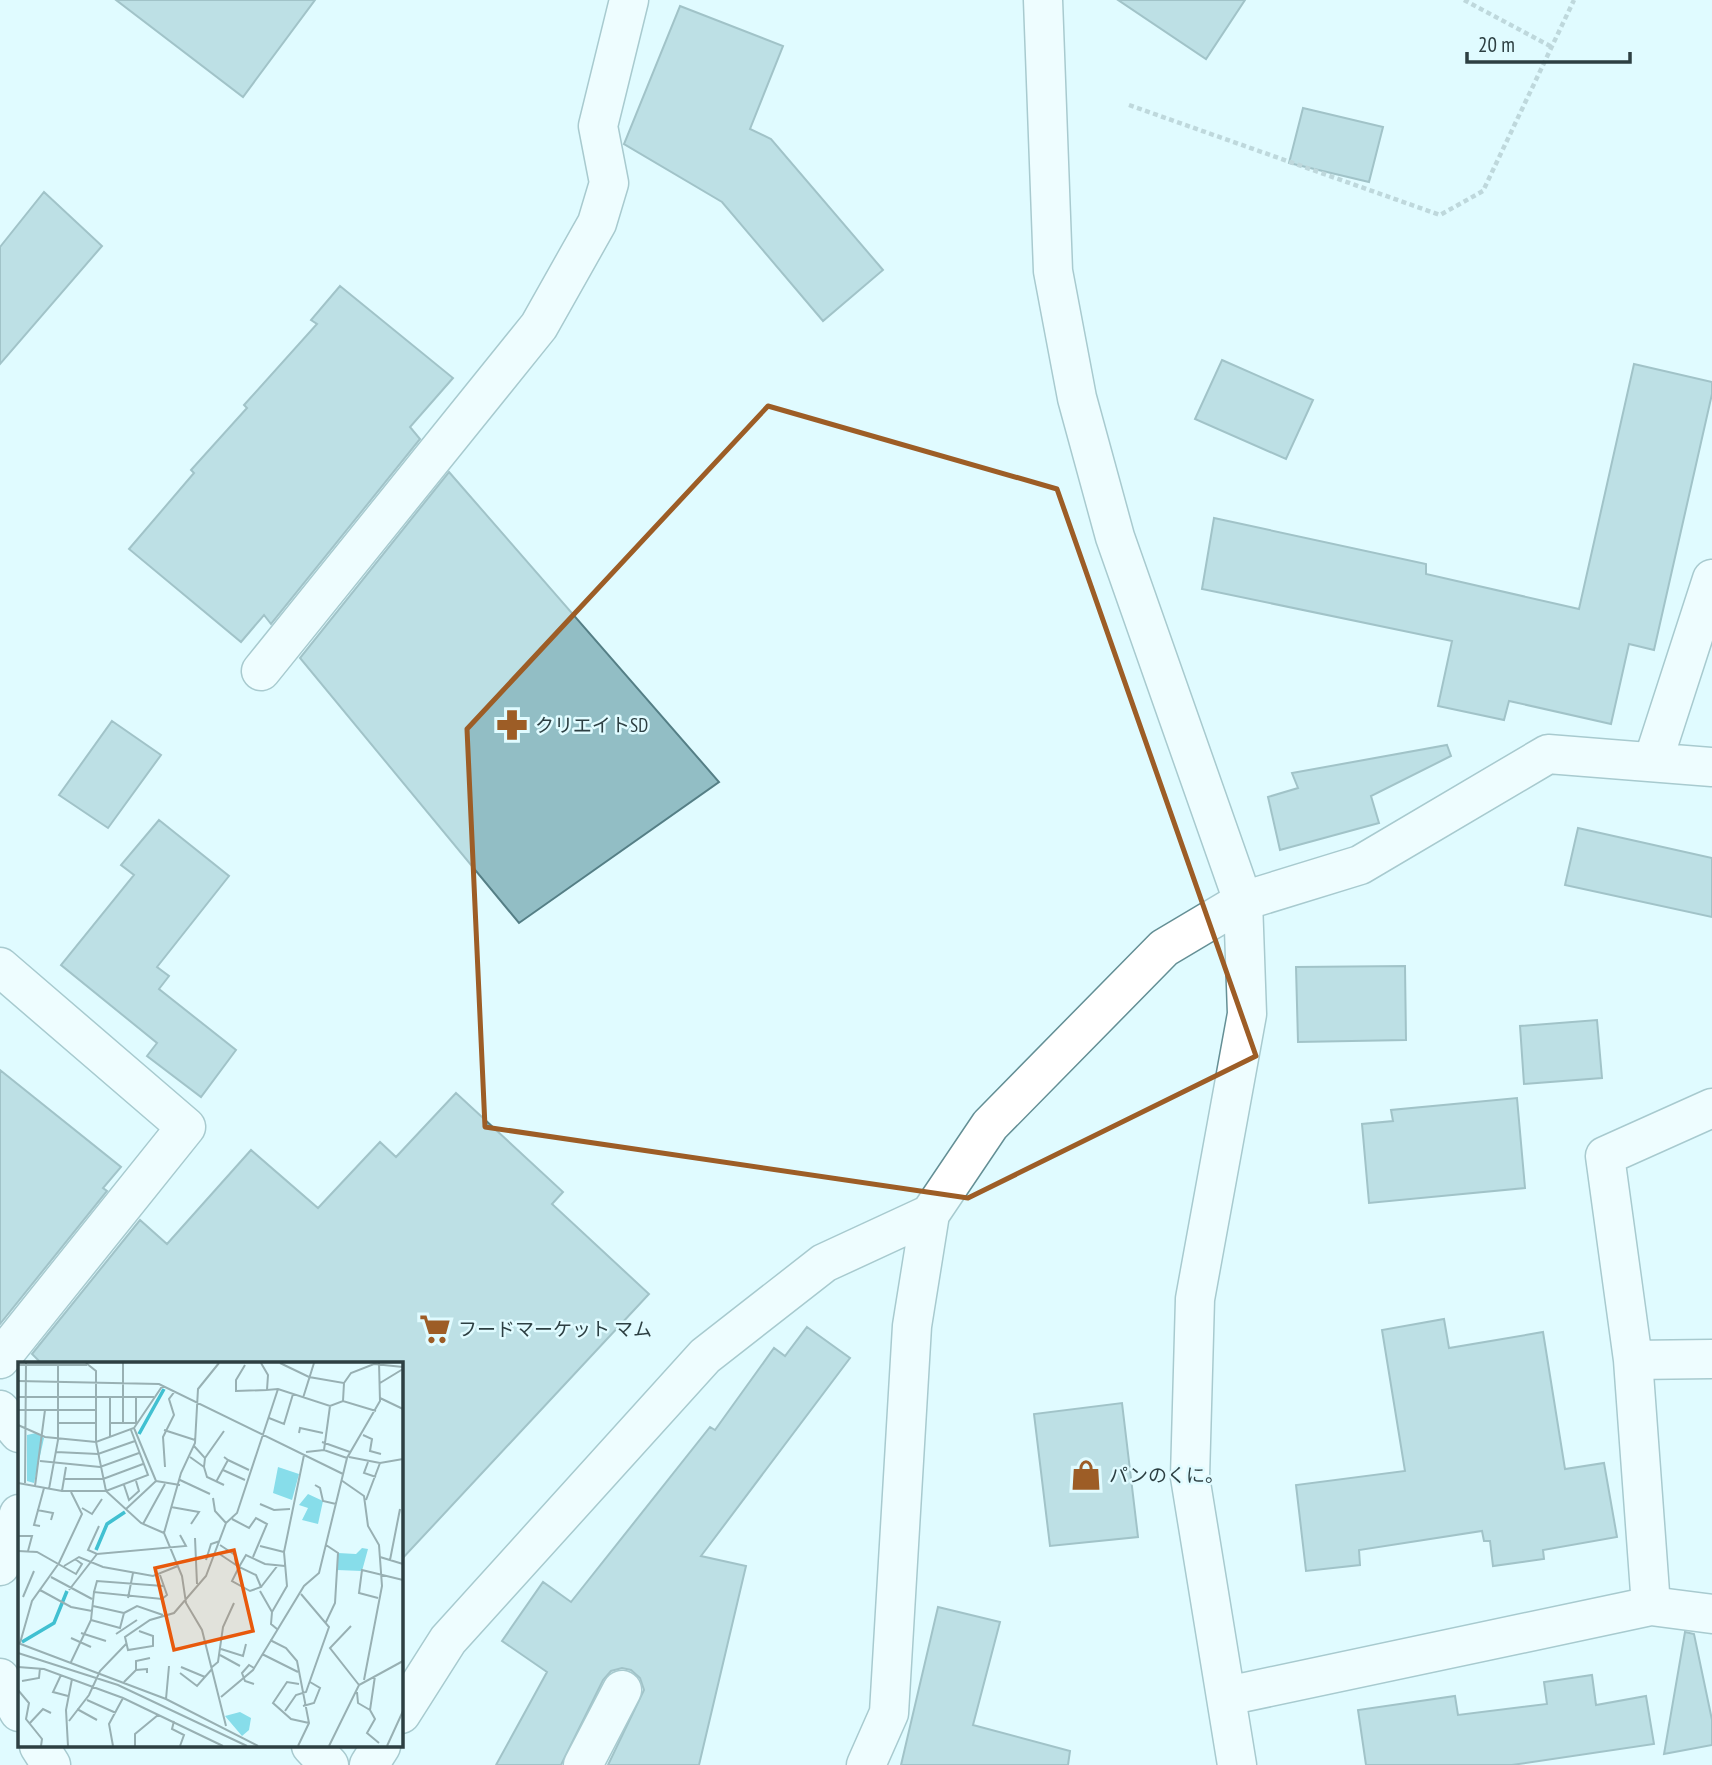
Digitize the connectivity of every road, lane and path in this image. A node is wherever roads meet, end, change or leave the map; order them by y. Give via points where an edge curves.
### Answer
1 (629, 0) edge
2 (1042, 0) edge
3 (1464, 0) edge
4 (1574, 0) edge
5 (1552, 47) junction
6 (1129, 106) dead end
7 (1712, 579) edge
8 (261, 671) dead end
9 (1653, 761) junction
10 (1712, 768) edge
11 (1243, 901) junction
12 (0, 967) edge
13 (1712, 1108) edge
14 (930, 1214) junction
15 (0, 1359) edge
16 (1712, 1359) edge
17 (1633, 1360) junction
18 (0, 1410) edge
19 (18, 1432) edge
20 (18, 1517) edge
21 (0, 1566) edge
22 (1651, 1606) junction
23 (1712, 1614) edge
24 (0, 1678) edge
25 (622, 1690) dead end
26 (1227, 1696) junction
27 (18, 1710) edge
28 (402, 1712) edge
29 (40, 1748) edge
30 (313, 1748) edge
31 (380, 1748) edge
32 (51, 1765) edge
33 (330, 1765) edge
34 (369, 1765) edge
35 (583, 1765) edge
36 (866, 1765) edge
37 (1237, 1765) edge

1 - 8 street via 598,126 609,183 597,223 539,326
2 - 11 street via 1053,271 1077,398 1115,537
3 - 5 path
4 - 5 path
5 - 6 path via 1483,191 1440,215
7 - 9 street
9 - 10 street
9 - 11 street via 1548,754 1360,865
11 - 14 street via 1164,948 990,1125
11 - 26 street via 1247,1014 1195,1299 1190,1477
12 - 15 street via 186,1127
13 - 17 street via 1605,1156
14 - 28 street via 824,1263 705,1356 448,1640
14 - 36 street via 912,1326 890,1713
16 - 17 street
17 - 22 street
18 - 19 street
20 - 21 street
22 - 23 street
22 - 26 street
24 - 27 street
25 - 35 street
26 - 37 street
29 - 32 street
30 - 33 street
31 - 34 street

